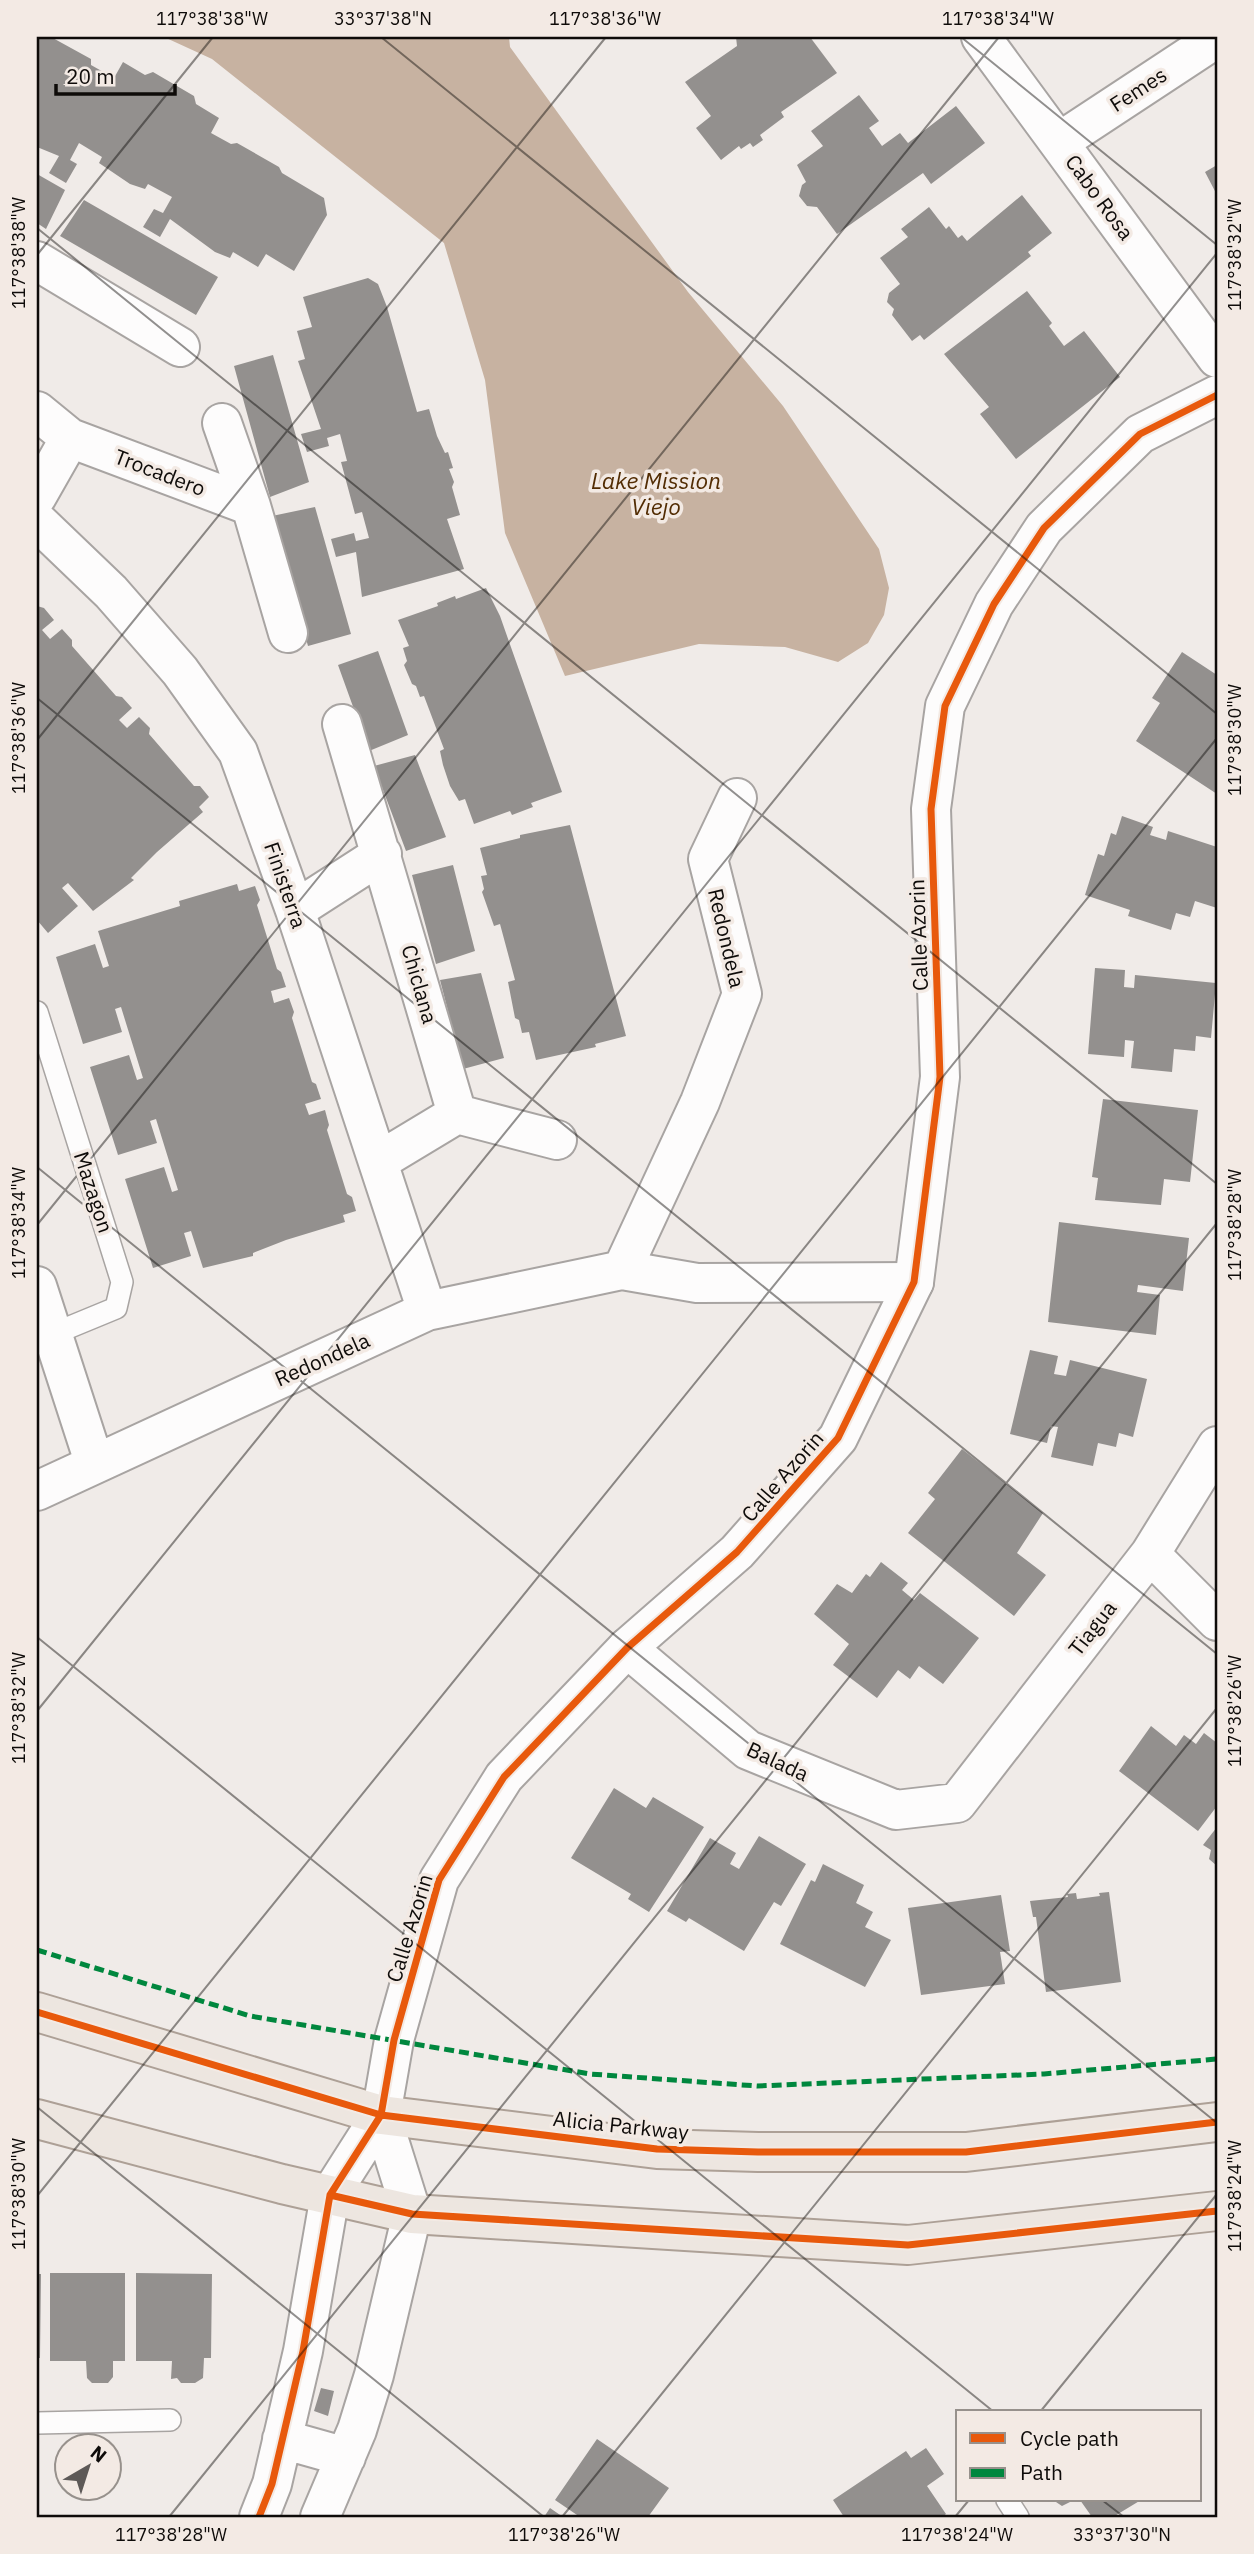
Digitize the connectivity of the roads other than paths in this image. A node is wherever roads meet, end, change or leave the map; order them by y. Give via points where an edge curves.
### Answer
1 (981, 37) edge
2 (1217, 38) edge
3 (1059, 142) junction
4 (38, 266) edge
5 (180, 346) dead end
6 (1217, 358) edge
7 (1217, 395) edge
8 (37, 411) edge
9 (222, 423) dead end
10 (70, 438) junction
11 (37, 496) edge
12 (251, 506) junction
13 (37, 521) edge
14 (288, 633) dead end
15 (342, 724) dead end
16 (737, 798) dead end
17 (382, 854) junction
18 (295, 910) junction
19 (37, 1012) edge
20 (457, 1114) junction
21 (557, 1140) dead end
22 (379, 1161) junction
23 (622, 1270) junction
24 (914, 1282) junction
25 (37, 1286) edge
26 (427, 1311) junction
27 (53, 1334) junction
28 (1217, 1446) edge
29 (94, 1462) junction
30 (37, 1491) edge
31 (1150, 1554) junction
32 (1217, 1621) edge
33 (627, 1648) junction
34 (957, 1803) joint
35 (37, 2012) edge
36 (381, 2115) junction
37 (37, 2119) edge
38 (1217, 2122) edge
39 (330, 2195) junction
40 (1217, 2211) edge
41 (412, 2214) junction
42 (170, 2420) dead end
43 (37, 2423) edge
44 (282, 2439) junction
45 (346, 2457) junction
46 (1008, 2502) edge
47 (258, 2517) edge
48 (320, 2517) edge
49 (1018, 2517) edge

1 - 3 street, Cabo Rosa
2 - 3 street, Femes
3 - 6 street, Cabo Rosa
4 - 5 street
7 - 24 street, Calle Azorin via 1140,433 1044,528 993,604 945,706 931,809 940,1077
8 - 10 street, Trocadero
9 - 12 street, Trocadero
10 - 11 street
10 - 12 street, Trocadero
12 - 14 street, Trocadero
13 - 18 street, Finisterra via 120,601 180,671 238,752
15 - 17 street, Chiclana
16 - 23 street, Redondela via 708,859 742,994 700,1102
17 - 18 street
17 - 20 street, Chiclana
18 - 22 street, Finisterra
19 - 27 lane, Mazagon via 122,1282 116,1308
20 - 21 street
20 - 22 street
22 - 26 street, Finisterra
23 - 24 street, Redondela via 697,1283
23 - 26 street, Redondela
24 - 33 street, Calle Azorin via 838,1438 737,1552
25 - 27 street
26 - 29 street, Redondela
27 - 29 street
28 - 31 street, Tiagua
29 - 30 street, Redondela
31 - 32 street
31 - 34 street, Tiagua
33 - 34 street, Balada via 748,1751 896,1810
33 - 36 street, Calle Azorin via 504,1777 439,1880 394,2040
35 - 36 main road, Alicia Parkway
36 - 38 main road, Alicia Parkway via 657,2148 758,2152 966,2152
36 - 39 street, Calle Azorin
36 - 41 street, Calle Azorin
37 - 39 main road
39 - 41 main road
39 - 44 street, Calle Azorin via 303,2351
40 - 41 main road via 908,2245
41 - 45 street via 374,2375
42 - 43 lane
44 - 45 street
44 - 47 street, Calle Azorin via 272,2484
45 - 48 street
46 - 49 lane

